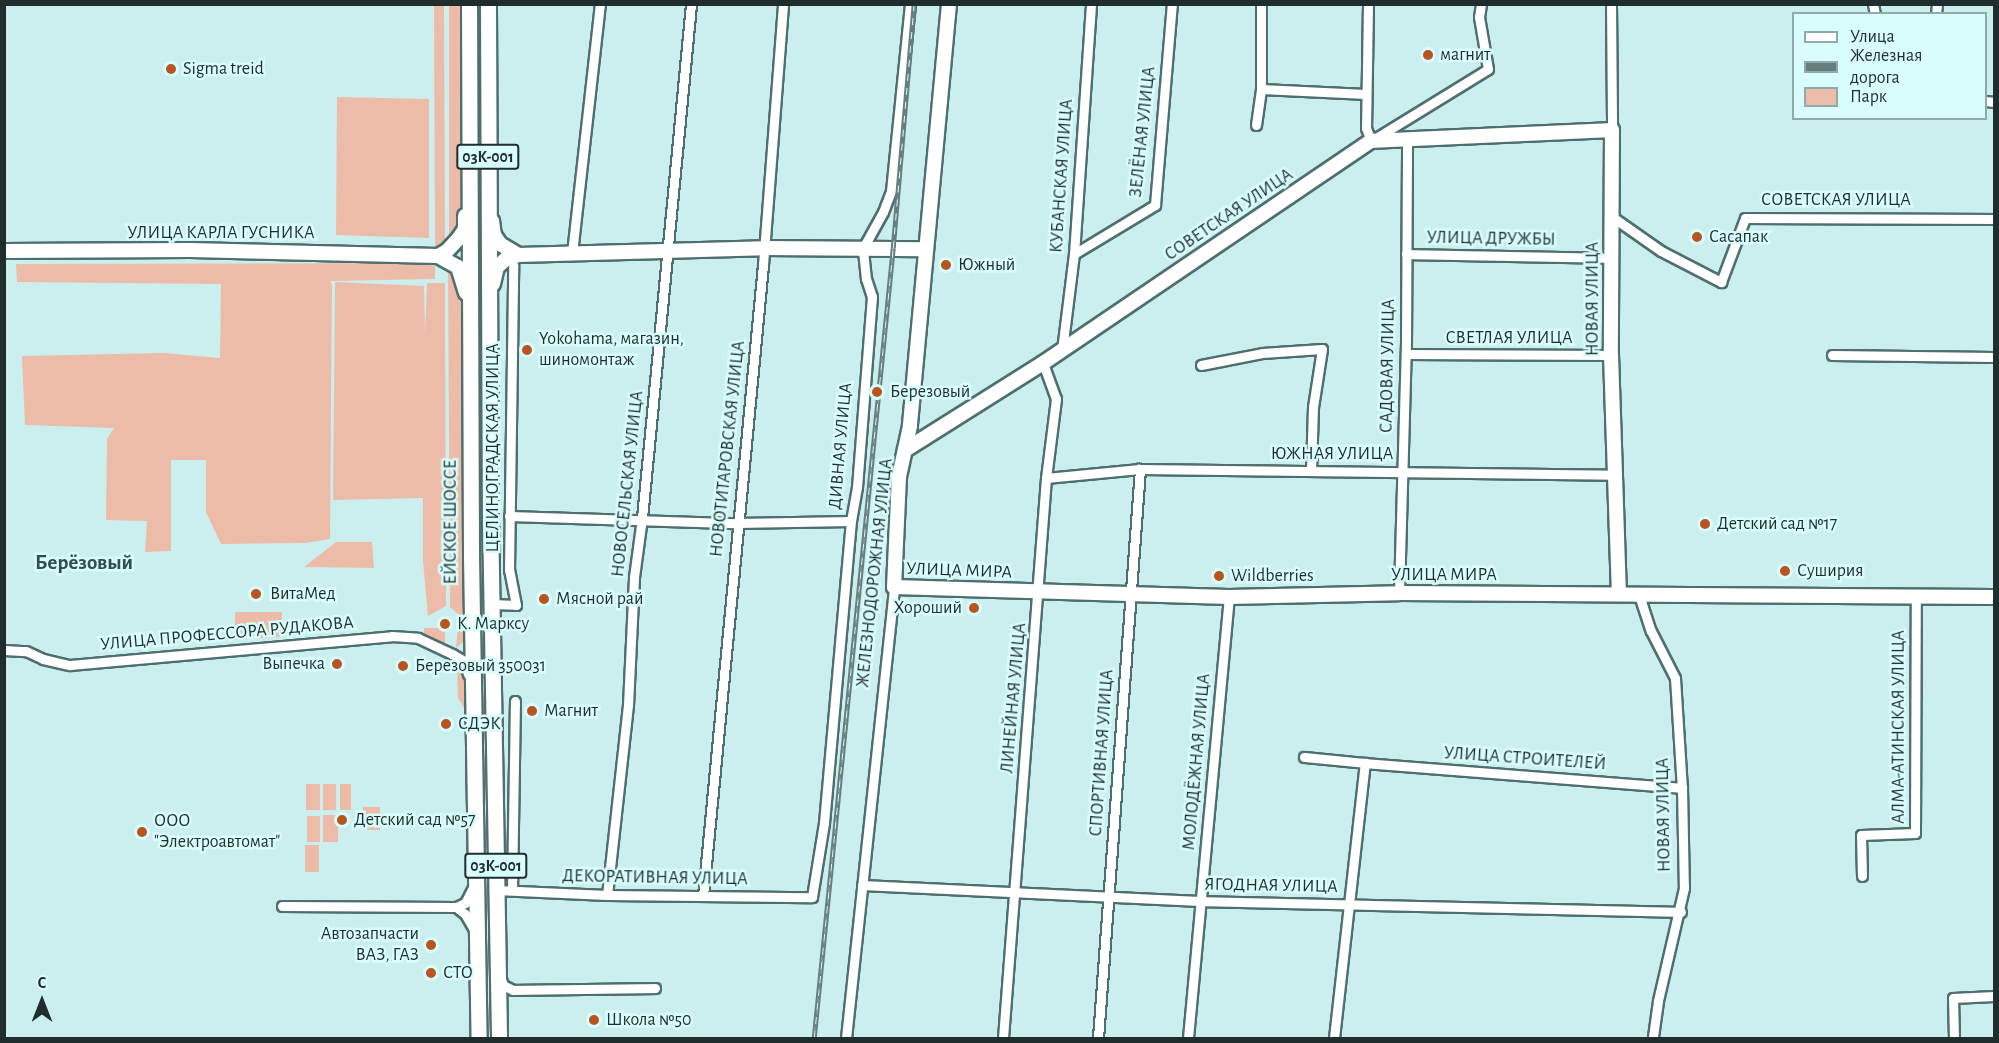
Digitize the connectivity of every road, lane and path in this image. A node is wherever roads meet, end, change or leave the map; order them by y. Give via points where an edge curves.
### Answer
1 (469, 4) edge
2 (488, 4) edge
3 (600, 4) edge
4 (691, 4) edge
5 (783, 4) edge
6 (910, 4) edge
7 (949, 4) edge
8 (1091, 4) edge
9 (1172, 4) edge
10 (1261, 4) edge
11 (1368, 4) edge
12 (1480, 4) edge
13 (1611, 4) edge
14 (1261, 89) junction
15 (1366, 94) junction
16 (1256, 125) dead end
17 (1612, 130) junction
18 (1407, 139) junction
19 (1371, 141) junction
20 (469, 184) junction
21 (489, 216) junction
22 (1611, 216) junction
23 (1995, 219) edge
24 (764, 248) junction
25 (863, 248) junction
26 (926, 249) junction
27 (4, 250) edge
28 (666, 251) junction
29 (572, 253) junction
30 (1074, 254) junction
31 (1406, 254) junction
32 (438, 256) junction
33 (1612, 258) junction
34 (515, 260) junction
35 (469, 299) junction
36 (489, 310) junction
37 (1062, 350) junction
38 (1406, 354) junction
39 (1611, 354) junction
40 (1832, 356) dead end
41 (1995, 357) edge
42 (1043, 363) junction
43 (1201, 365) dead end
44 (905, 450) junction
45 (1140, 470) junction
46 (1402, 470) junction
47 (1311, 471) junction
48 (1617, 475) junction
49 (1046, 478) junction
50 (509, 516) junction
51 (642, 518) junction
52 (851, 521) junction
53 (736, 522) junction
54 (894, 588) junction
55 (1040, 592) junction
56 (1399, 593) junction
57 (1131, 594) junction
58 (1619, 594) junction
59 (1639, 595) junction
60 (1229, 597) junction
61 (1995, 597) edge
62 (1916, 598) junction
63 (491, 604) junction
64 (472, 617) junction
65 (4, 650) edge
66 (452, 654) junction
67 (473, 682) junction
68 (515, 700) dead end
69 (1304, 758) dead end
70 (1365, 763) junction
71 (1682, 788) junction
72 (1862, 876) dead end
73 (477, 880) junction
74 (862, 885) junction
75 (504, 890) junction
76 (1013, 893) junction
77 (607, 895) junction
78 (703, 896) junction
79 (1108, 896) junction
80 (812, 897) joint
81 (1200, 902) junction
82 (1347, 903) junction
83 (282, 906) dead end
84 (456, 908) junction
85 (1680, 912) junction
86 (478, 938) junction
87 (498, 975) junction
88 (655, 988) dead end
89 (513, 990) junction
90 (1995, 996) edge
91 (498, 1004) junction
92 (479, 1038) edge
93 (499, 1038) edge
94 (846, 1038) edge
95 (1003, 1038) edge
96 (1098, 1038) edge
97 (1188, 1038) edge
98 (1334, 1038) edge
99 (1653, 1038) edge
100 (1954, 1038) edge

1 - 20 main road, ЕЙСКОЕ ШОССЕ / 03К-001
2 - 21 main road, 03К-001
3 - 29 street
4 - 28 street, НОВОСЕЛЬСКАЯ УЛИЦА
5 - 24 street, НОВОТИТАРОВСКАЯ УЛИЦА
6 - 25 street via 891,191
7 - 26 street, ЖЕЛЕЗНОДОРОЖНАЯ УЛИЦА
8 - 30 street, КУБАНСКАЯ УЛИЦА
9 - 30 street, ЗЕЛЁНАЯ УЛИЦА via 1155,205
10 - 14 street
11 - 15 street
12 - 19 street via 1488,69
13 - 17 street, НОВАЯ УЛИЦА
14 - 15 street
14 - 16 street
15 - 19 street via 1366,128
17 - 18 street
17 - 22 street, НОВАЯ УЛИЦА
18 - 19 street
18 - 31 street, САДОВАЯ УЛИЦА
19 - 37 street, СОВЕТСКАЯ УЛИЦА
20 - 32 street via 465,189 465,229 454,245
20 - 35 main road, ЕЙСКОЕ ШОССЕ / 03К-001
21 - 34 street via 494,235
21 - 36 main road, 03К-001
22 - 23 street, СОВЕТСКАЯ УЛИЦА via 1661,251 1721,282 1745,218
22 - 33 street, НОВАЯ УЛИЦА
24 - 25 street
24 - 28 street
24 - 53 street, НОВОТИТАРОВСКАЯ УЛИЦА
25 - 26 street
25 - 52 street, ДИВНАЯ УЛИЦА via 872,297
26 - 44 street, ЖЕЛЕЗНОДОРОЖНАЯ УЛИЦА
27 - 32 street, УЛИЦА КАРЛА ГУСНИКА
28 - 29 street
28 - 51 street, НОВОСЕЛЬСКАЯ УЛИЦА
29 - 34 street
30 - 37 street, КУБАНСКАЯ УЛИЦА
31 - 33 street, УЛИЦА ДРУЖБЫ
31 - 38 street, САДОВАЯ УЛИЦА
32 - 35 street via 458,267
33 - 39 street, НОВАЯ УЛИЦА
34 - 36 street via 506,259 497,267
34 - 50 street, ЦЕЛИНОГРАДСКАЯ УЛИЦА
35 - 64 main road, ЕЙСКОЕ ШОССЕ / 03К-001
36 - 63 main road, 03К-001
37 - 42 street, СОВЕТСКАЯ УЛИЦА
38 - 39 street, СВЕТЛАЯ УЛИЦА
38 - 46 street, САДОВАЯ УЛИЦА
39 - 48 street, НОВАЯ УЛИЦА
40 - 41 street
42 - 44 street, СОВЕТСКАЯ УЛИЦА
42 - 49 street, ЛИНЕЙНАЯ УЛИЦА via 1056,399
43 - 47 street via 1262,353 1322,349 1313,407
44 - 54 street, ЖЕЛЕЗНОДОРОЖНАЯ УЛИЦА via 899,477
45 - 47 street, ЮЖНАЯ УЛИЦА
45 - 49 street, ЮЖНАЯ УЛИЦА
45 - 57 street, СПОРТИВНАЯ УЛИЦА
46 - 47 street, ЮЖНАЯ УЛИЦА
46 - 48 street, ЮЖНАЯ УЛИЦА
46 - 56 street, САДОВАЯ УЛИЦА
48 - 58 street, НОВАЯ УЛИЦА
49 - 55 street, ЛИНЕЙНАЯ УЛИЦА
50 - 51 street
50 - 63 street, ЦЕЛИНОГРАДСКАЯ УЛИЦА via 509,570 516,605
51 - 53 street
51 - 77 street, НОВОСЕЛЬСКАЯ УЛИЦА via 634,577 628,705
52 - 53 street
52 - 80 street, ДИВНАЯ УЛИЦА via 824,823
53 - 78 street, НОВОТИТАРОВСКАЯ УЛИЦА
54 - 55 street, УЛИЦА МИРА
54 - 74 street, ЖЕЛЕЗНОДОРОЖНАЯ УЛИЦА
55 - 57 street, УЛИЦА МИРА
55 - 76 street, ЛИНЕЙНАЯ УЛИЦА
56 - 58 street, УЛИЦА МИРА
56 - 60 street, УЛИЦА МИРА
57 - 60 street, УЛИЦА МИРА
57 - 79 street, СПОРТИВНАЯ УЛИЦА
58 - 59 street, УЛИЦА МИРА
59 - 62 street, УЛИЦА МИРА
59 - 71 street, НОВАЯ УЛИЦА via 1651,631 1675,678
60 - 81 street, МОЛОДЁЖНАЯ УЛИЦА
61 - 62 street, УЛИЦА МИРА
62 - 72 street, АЛМА-АТИНСКАЯ УЛИЦА via 1916,833 1861,835
63 - 75 main road, 03К-001 via 492,693
64 - 66 street via 467,624 467,645
64 - 67 main road, ЕЙСКОЕ ШОССЕ / 03К-001
65 - 66 street, УЛИЦА ПРОФЕССОРА РУДАКОВА via 26,651 70,665 392,636 418,638
66 - 67 street via 468,666 468,679
67 - 73 main road, ЕЙСКОЕ ШОССЕ / 03К-001
68 - 75 street
69 - 70 street, УЛИЦА СТРОИТЕЛЕЙ
70 - 71 street, УЛИЦА СТРОИТЕЛЕЙ
70 - 82 street
71 - 85 street, НОВАЯ УЛИЦА via 1684,888
73 - 84 street via 471,894
73 - 86 main road, ЕЙСКОЕ ШОССЕ / 03К-001
74 - 76 street, ЯГОДНАЯ УЛИЦА
74 - 94 street, ЖЕЛЕЗНОДОРОЖНАЯ УЛИЦА
75 - 77 street, ДЕКОРАТИВНАЯ УЛИЦА
75 - 87 main road, 03К-001
76 - 79 street, ЯГОДНАЯ УЛИЦА
76 - 95 street, ЛИНЕЙНАЯ УЛИЦА
77 - 78 street, ДЕКОРАТИВНАЯ УЛИЦА
78 - 80 street, ДЕКОРАТИВНАЯ УЛИЦА
79 - 81 street, ЯГОДНАЯ УЛИЦА
79 - 96 street, СПОРТИВНАЯ УЛИЦА
81 - 82 street, ЯГОДНАЯ УЛИЦА
81 - 97 street, МОЛОДЁЖНАЯ УЛИЦА
82 - 85 street, ЯГОДНАЯ УЛИЦА
82 - 98 street
83 - 84 street
84 - 86 street via 465,914
85 - 99 street, НОВАЯ УЛИЦА
86 - 92 main road, ЕЙСКОЕ ШОССЕ / 03К-001
87 - 89 street via 503,985
87 - 91 main road, 03К-001
88 - 89 street
89 - 91 street via 508,990
90 - 100 street via 1953,998
91 - 93 main road, 03К-001

